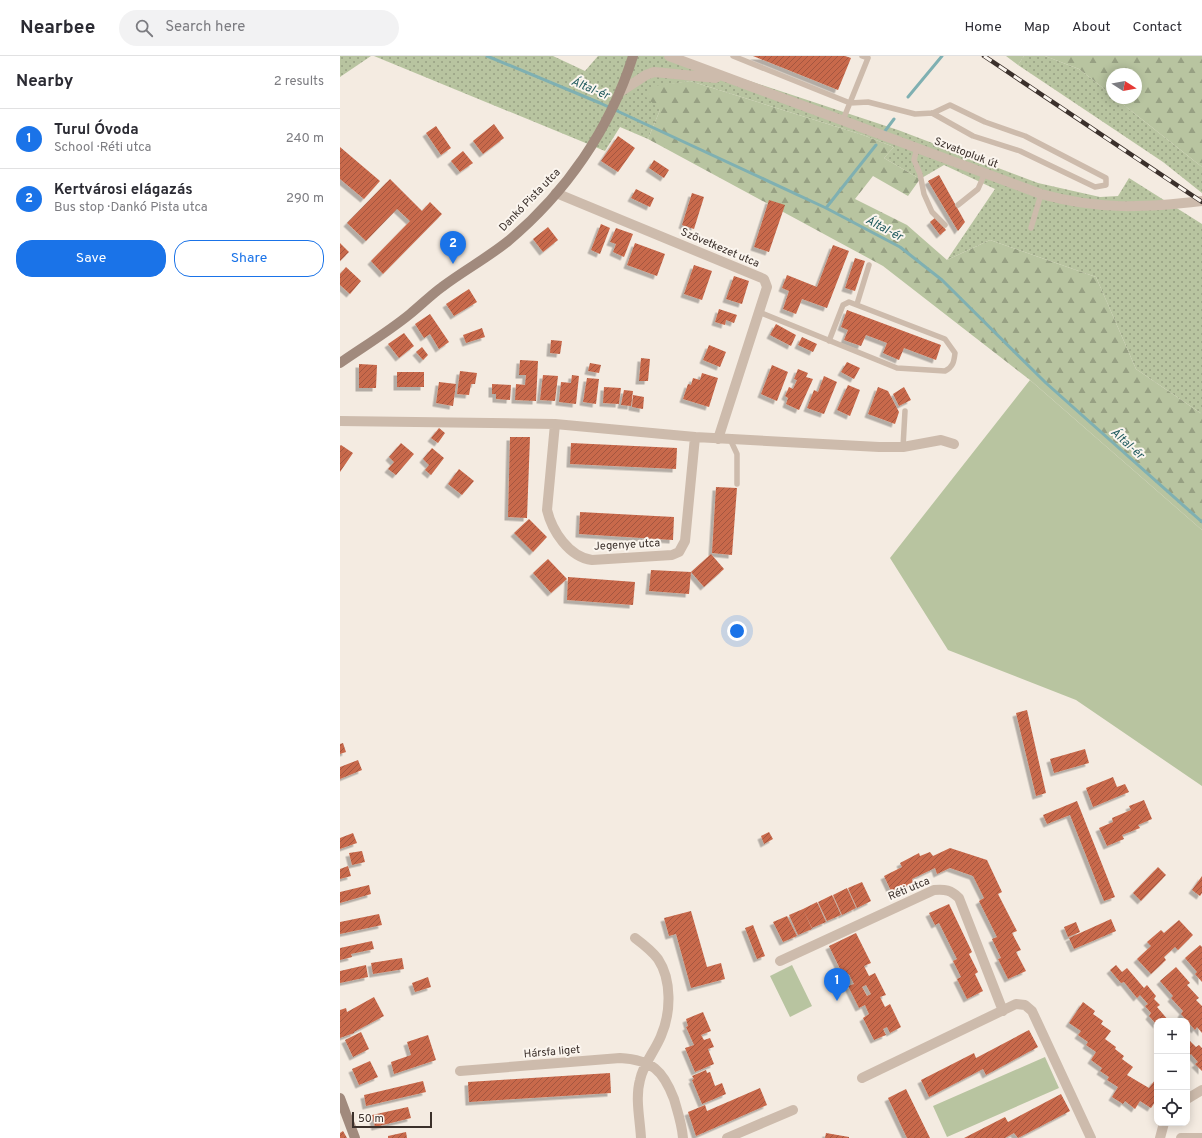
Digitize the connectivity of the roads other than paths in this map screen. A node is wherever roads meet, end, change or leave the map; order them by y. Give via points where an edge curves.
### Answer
1 (633, 56) edge
2 (668, 56) edge
3 (733, 56) edge
4 (862, 56) edge
5 (868, 57) edge
6 (730, 80) junction
7 (620, 92) junction
8 (850, 103) junction
9 (932, 113) junction
10 (843, 120) junction
11 (917, 148) junction
12 (985, 173) junction
13 (556, 193) junction
14 (1041, 194) junction
15 (1202, 201) edge
16 (958, 205) dead end
17 (945, 225) dead end
18 (1031, 228) dead end
19 (869, 265) dead end
20 (857, 304) junction
21 (759, 312) junction
22 (829, 341) junction
23 (340, 363) edge
24 (905, 412) dead end
25 (340, 421) edge
26 (555, 424) junction
27 (695, 437) junction
28 (718, 439) junction
29 (730, 439) junction
30 (954, 444) dead end
31 (902, 447) junction
32 (737, 484) dead end
33 (635, 938) dead end
34 (780, 961) dead end
35 (1003, 1011) junction
36 (646, 1063) junction
37 (460, 1071) dead end
38 (862, 1078) dead end
39 (1202, 1090) edge
40 (1190, 1097) edge
41 (340, 1098) edge
42 (793, 1110) dead end
43 (1163, 1126) edge
44 (355, 1138) edge
45 (641, 1138) edge
46 (683, 1138) edge
47 (727, 1138) edge
48 (1091, 1138) edge
49 (1160, 1138) edge
50 (1181, 1138) edge
51 (1202, 1138) edge

1 - 7 street, Dankó Pista utca
2 - 6 street, Szvatopluk út
3 - 8 lane
4 - 5 lane
5 - 8 lane
6 - 7 street, Szvatopluk út via 654,72
6 - 10 street, Szvatopluk út
7 - 13 street, Dankó Pista utca via 609,116 582,160
8 - 9 lane via 868,102 915,114
8 - 10 lane
9 - 9 lane via 973,136 1020,151 1095,187 1106,185 1106,178 1025,136 985,122 950,105
10 - 11 street, Szvatopluk út
11 - 12 street, Szvatopluk út
11 - 17 lane via 914,160 924,194 932,212
12 - 14 street, Szvatopluk út
12 - 16 lane via 978,188
13 - 21 street, Szövetkezet utca via 764,279 767,287
13 - 23 street, Dankó Pista utca via 505,243
14 - 15 street, Szvatopluk út via 1068,201 1118,207 1148,207
14 - 18 lane
19 - 20 lane
20 - 22 lane via 848,302 843,305
20 - 22 lane via 945,339 955,353 954,362 945,371 897,368
21 - 22 lane
21 - 28 street, Szövetkezet utca
24 - 31 lane
25 - 26 street
26 - 27 street
26 - 27 street, Jegenye utca via 547,510 555,530 581,559 672,555 679,552 685,541
27 - 28 street
28 - 29 street
29 - 31 street
29 - 32 lane via 737,454
30 - 31 street via 942,440
33 - 36 street via 660,962 668,994 664,1028
34 - 35 street, Réti utca via 934,890 943,889 953,892 959,898
35 - 38 street
35 - 48 street via 1016,1004 1026,1005 1032,1011
36 - 37 street, Hársfa liget via 620,1058
36 - 45 street via 638,1090
36 - 46 street, Hársfa liget via 662,1074 669,1086 681,1120
39 - 40 street
41 - 44 street
42 - 47 street
43 - 49 street
50 - 51 street

